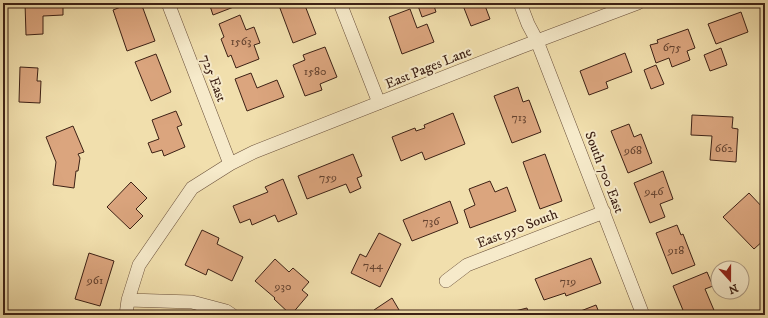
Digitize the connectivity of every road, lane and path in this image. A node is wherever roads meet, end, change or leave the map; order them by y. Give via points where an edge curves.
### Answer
1 (168, 3) edge
2 (340, 3) edge
3 (520, 3) edge
4 (638, 3) edge
5 (537, 41) junction
6 (379, 103) junction
7 (230, 164) junction
8 (604, 212) junction
9 (446, 281) dead end
10 (128, 300) junction
11 (126, 315) edge
12 (232, 315) edge
13 (643, 315) edge

1 - 7 street, 725 East
2 - 6 street
3 - 5 street, South 700 East
4 - 5 street, East Pages Lane
5 - 6 street, East Pages Lane
5 - 8 street, South 700 East
6 - 7 street, East Pages Lane via 254,152
7 - 10 street, East Pages Lane via 192,188 140,265
8 - 9 street, East 950 South via 467,265
8 - 13 street, South 700 East
10 - 11 street, East Pages Lane
10 - 12 street via 192,302

